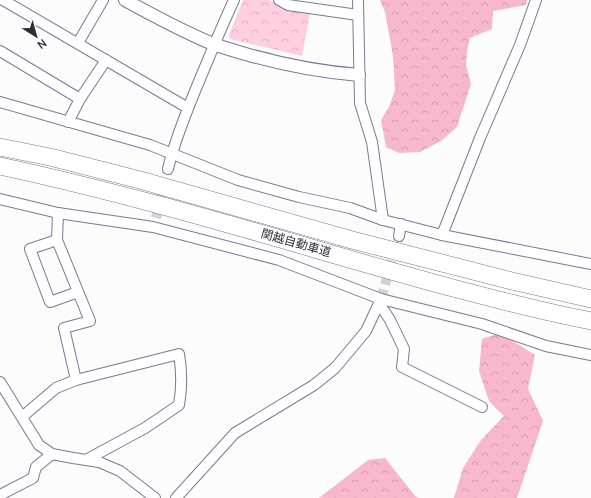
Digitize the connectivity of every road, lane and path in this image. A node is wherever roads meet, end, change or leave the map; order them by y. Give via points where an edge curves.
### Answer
1 (3, 0) edge
2 (103, 0) edge
3 (125, 0) edge
4 (234, 0) edge
5 (358, 0) edge
6 (536, 0) edge
7 (286, 2) edge
8 (358, 15) junction
9 (78, 43) junction
10 (214, 44) junction
11 (0, 51) edge
12 (106, 60) junction
13 (359, 75) junction
14 (80, 99) junction
15 (0, 102) edge
16 (188, 108) junction
17 (68, 122) junction
18 (0, 147) edge
19 (172, 154) junction
20 (0, 166) edge
21 (168, 169) tunnel mouth
22 (0, 199) edge
23 (58, 214) junction
24 (383, 220) junction
25 (401, 224) junction
26 (442, 235) junction
27 (398, 236) tunnel mouth
28 (57, 240) junction
29 (591, 264) edge
30 (78, 292) junction
31 (591, 299) edge
32 (380, 301) junction
33 (591, 320) edge
34 (591, 355) edge
35 (76, 380) junction
36 (0, 382) edge
37 (482, 407) dead end
38 (22, 417) junction
39 (52, 454) junction
40 (86, 460) junction
41 (0, 495) edge
42 (155, 498) edge
43 (176, 498) edge

1 - 9 street
2 - 9 street
3 - 10 street via 168,24
4 - 10 street
5 - 8 street
6 - 26 street
7 - 8 street
8 - 13 street
9 - 12 street
10 - 13 street via 295,66
10 - 16 street
11 - 14 street
12 - 14 street
12 - 16 street
13 - 24 street via 360,103 372,142
14 - 17 street
15 - 17 street
16 - 19 street
17 - 19 street via 150,145
18 - 31 highway, 関越自動車道 via 140,180 352,240
19 - 21 street
19 - 24 street via 238,180 350,208
20 - 33 highway, 関越自動車道 via 222,222 437,285
22 - 23 street
23 - 28 street
23 - 32 street via 155,223 278,260
24 - 25 street
25 - 26 street
25 - 27 street
26 - 29 street
28 - 30 street
28 - 30 street via 30,249 50,302
30 - 35 street via 90,321 64,328
32 - 34 street via 482,324 546,346
32 - 37 street via 404,349 402,367
32 - 43 street via 366,331 335,368 314,385 235,433
35 - 38 street via 56,388
35 - 40 street via 179,354 182,371 179,405 145,428
36 - 38 street
38 - 39 street via 39,445
39 - 40 street
39 - 41 street via 36,467 33,478
40 - 42 street via 99,462 120,471

